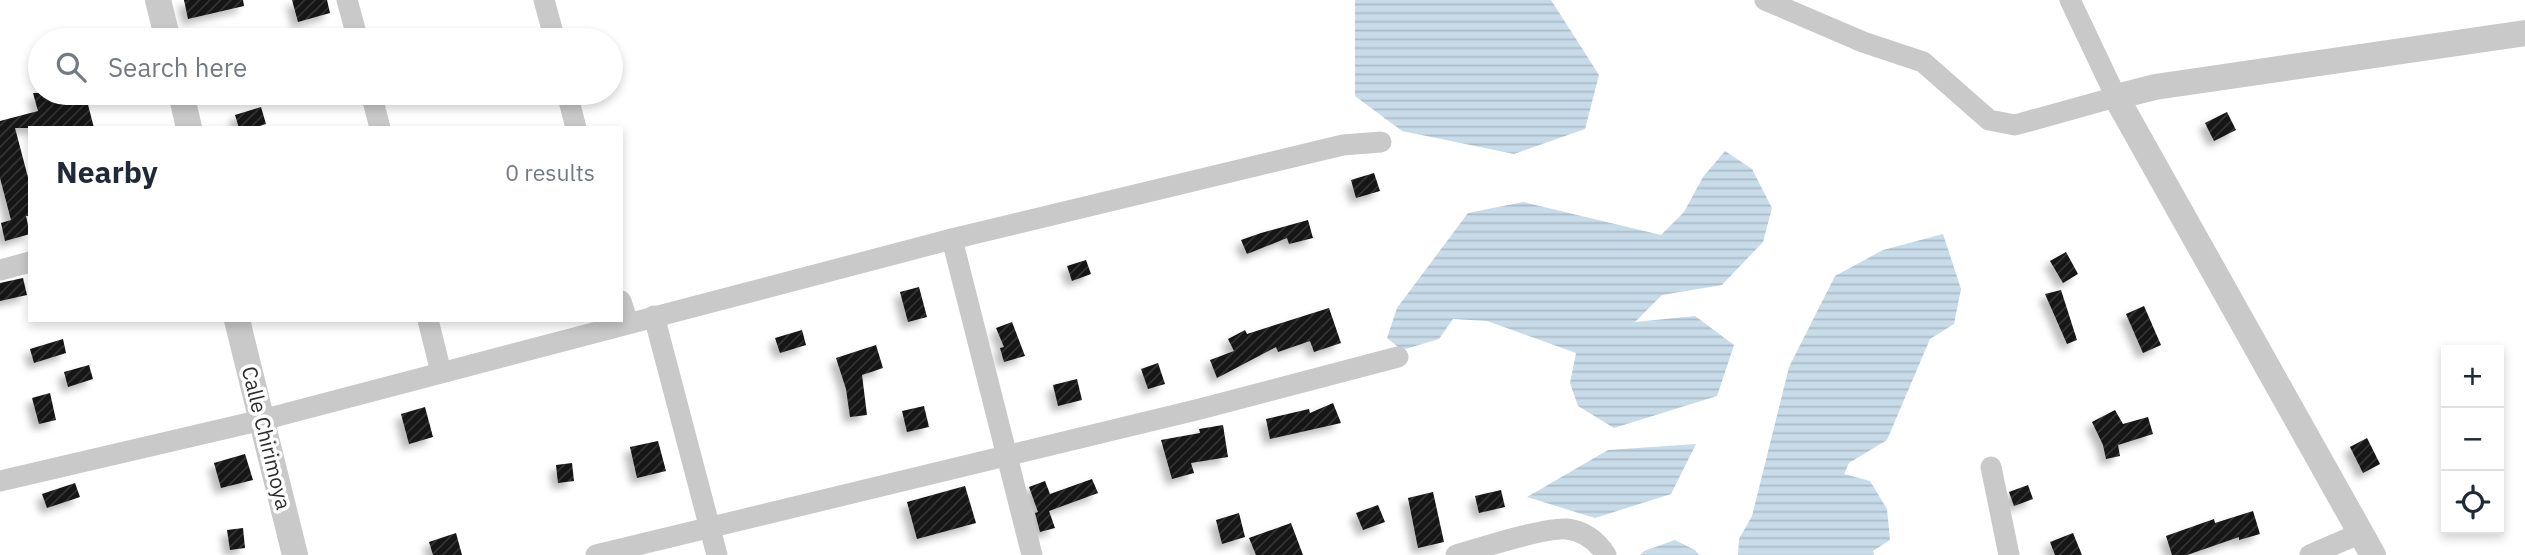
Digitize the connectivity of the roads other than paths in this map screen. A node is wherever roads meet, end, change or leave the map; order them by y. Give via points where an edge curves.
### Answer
1 (158, 0) edge
2 (347, 0) edge
3 (544, 0) edge
4 (1765, 0) edge
5 (2070, 0) edge
6 (164, 28) edge
7 (355, 28) edge
8 (552, 28) edge
9 (2525, 33) edge
10 (2116, 97) junction
11 (183, 105) edge
12 (374, 105) edge
13 (571, 105) edge
14 (188, 126) edge
15 (379, 126) edge
16 (576, 126) edge
17 (1381, 142) dead end
18 (952, 239) junction
19 (28, 263) edge
20 (0, 270) edge
21 (623, 307) edge
22 (654, 316) junction
23 (238, 322) edge
24 (428, 322) edge
25 (628, 323) junction
26 (1398, 357) dead end
27 (441, 372) junction
28 (262, 420) junction
29 (1007, 456) junction
30 (1992, 467) dead end
31 (0, 481) edge
32 (710, 527) junction
33 (2367, 544) edge
34 (295, 555) edge
35 (596, 555) edge
36 (717, 555) edge
37 (1032, 555) edge
38 (1456, 555) edge
39 (1606, 555) edge
40 (2009, 555) edge
41 (2310, 555) edge

1 - 6 street
2 - 7 street
3 - 8 street
4 - 10 street via 1923,62 1989,120 2015,125
5 - 10 street
9 - 10 street via 2155,87
10 - 33 street
11 - 14 street
12 - 15 street
13 - 16 street
17 - 18 street via 1343,145
18 - 22 street
18 - 29 street
19 - 20 street
21 - 25 street
22 - 25 street
22 - 32 street
23 - 28 street, Calle Chirimoya
24 - 27 street
25 - 27 street
26 - 29 street
27 - 28 street
28 - 31 street
28 - 34 street, Calle Chirimoya
29 - 32 street
29 - 37 street
30 - 40 street
32 - 35 street
32 - 36 street
33 - 41 street
38 - 39 street via 1565,528 1595,541

